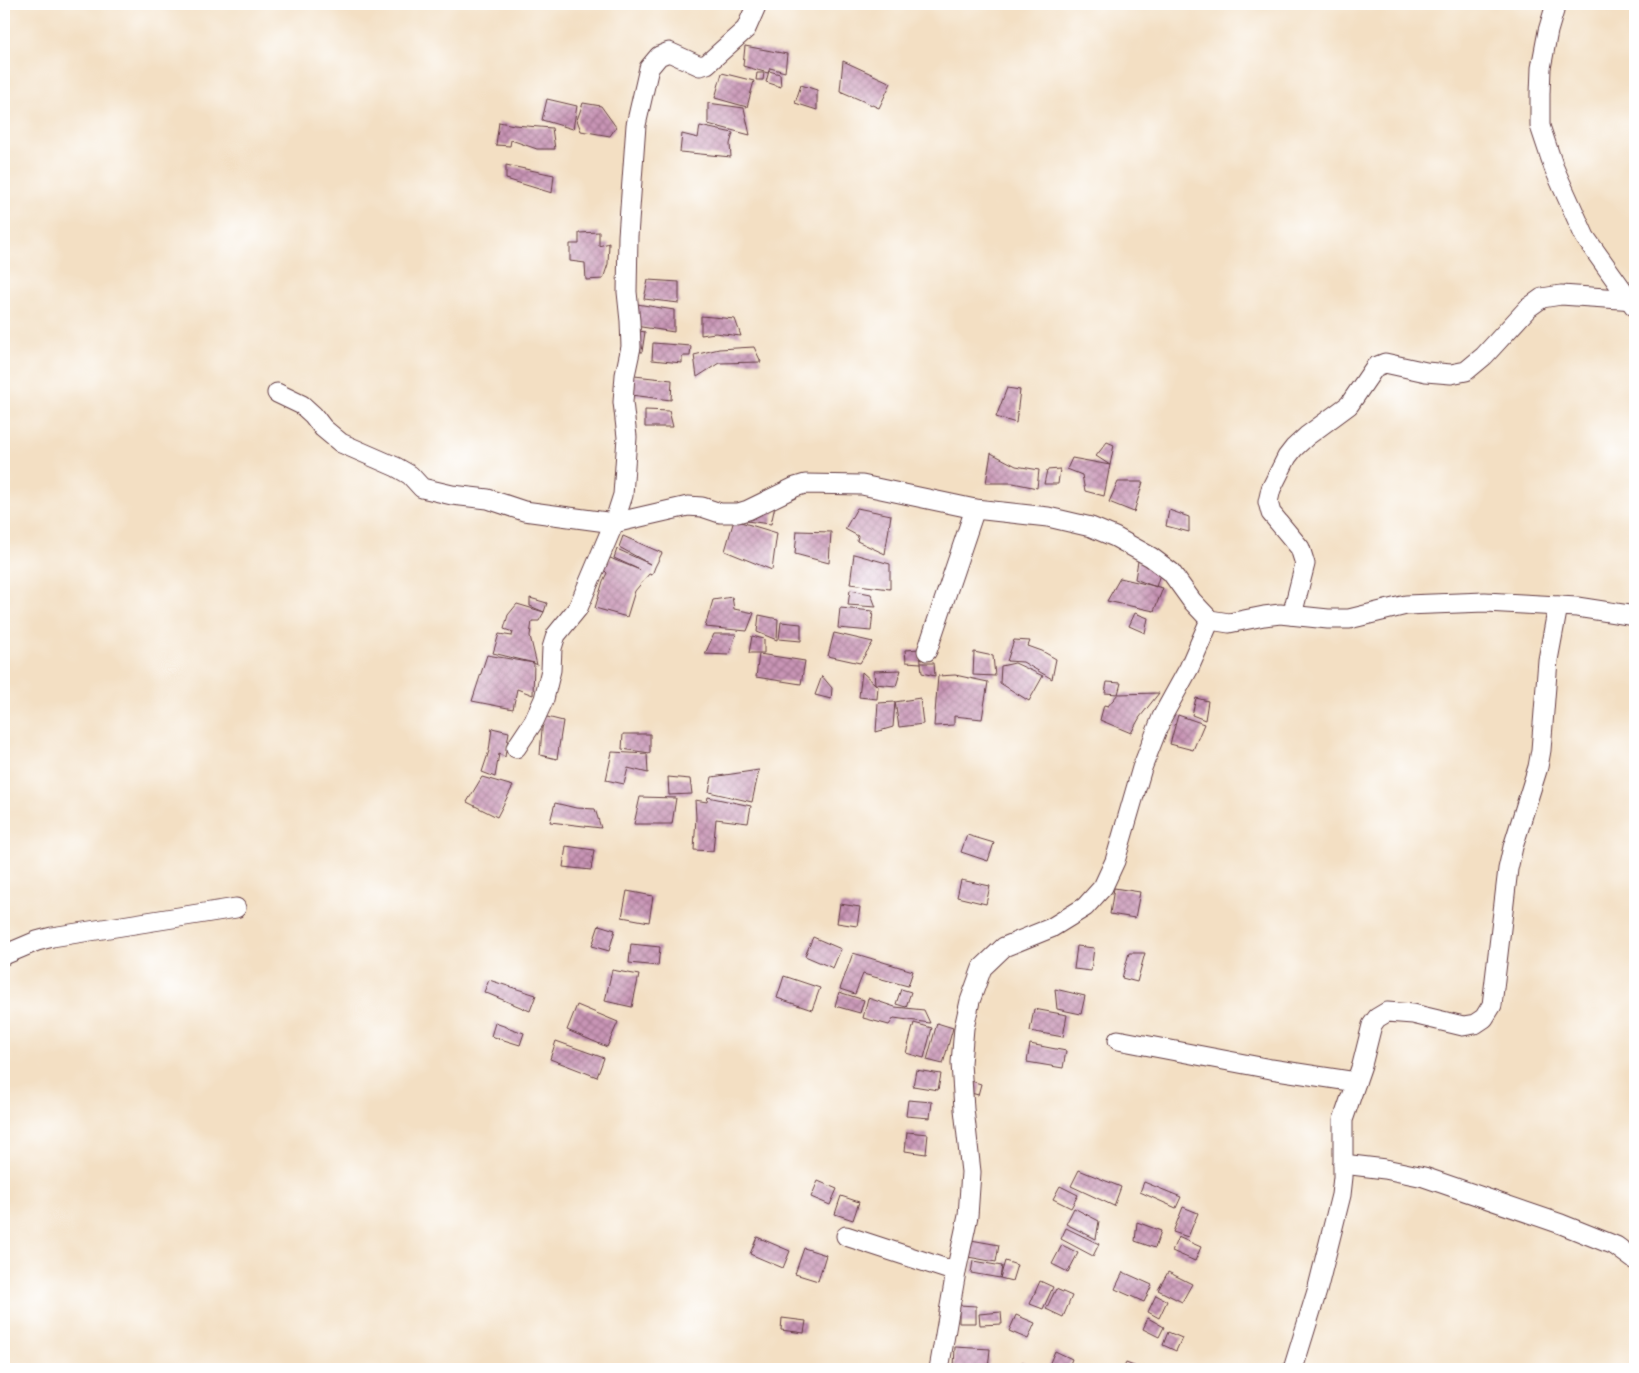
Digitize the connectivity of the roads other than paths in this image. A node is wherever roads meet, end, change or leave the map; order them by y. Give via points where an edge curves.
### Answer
1 (757, 4) edge
2 (1556, 4) edge
3 (1633, 302) edge
4 (277, 393) dead end
5 (975, 509) junction
6 (614, 523) junction
7 (1558, 606) junction
8 (1292, 615) junction
9 (1635, 616) edge
10 (1210, 620) junction
11 (927, 651) dead end
12 (516, 748) dead end
13 (236, 908) dead end
14 (4, 955) edge
15 (1118, 1040) dead end
16 (1356, 1082) junction
17 (1343, 1164) junction
18 (846, 1236) dead end
19 (1635, 1260) edge
20 (956, 1272) junction
21 (939, 1369) edge
22 (1292, 1369) edge

1 - 6 street via 746,29 708,64 700,66 669,52 658,56 649,68 636,126 628,236 627,292 631,347 623,402 626,466 623,495
2 - 3 street via 1541,68 1540,126 1554,168 1585,237
3 - 8 street via 1561,295 1542,298 1466,371 1451,374 1426,372 1385,363 1375,367 1349,405 1294,448 1271,490 1268,502 1271,513 1300,548 1305,564
4 - 6 street via 302,405 330,435 410,475 422,488 488,499 524,511
5 - 6 street via 862,485 805,484 738,513 688,506
5 - 10 street via 1048,517 1092,527 1114,537 1171,572
5 - 11 street
6 - 12 street via 578,608 556,635 552,670 544,699
7 - 8 street via 1485,602 1406,605 1349,619
7 - 9 street
7 - 16 street via 1548,660 1541,750 1508,869 1492,1005 1484,1018 1463,1026 1413,1014 1387,1012 1372,1025
8 - 10 street via 1264,616 1230,623
10 - 20 street via 1162,717 1103,886 1085,907 1051,928 1004,947 982,968 964,1028 961,1063 970,1172 968,1216
13 - 14 street via 52,937
15 - 16 street
16 - 17 street via 1343,1120
17 - 19 street via 1424,1177 1616,1246
17 - 22 street via 1342,1195
18 - 20 street
20 - 21 street

